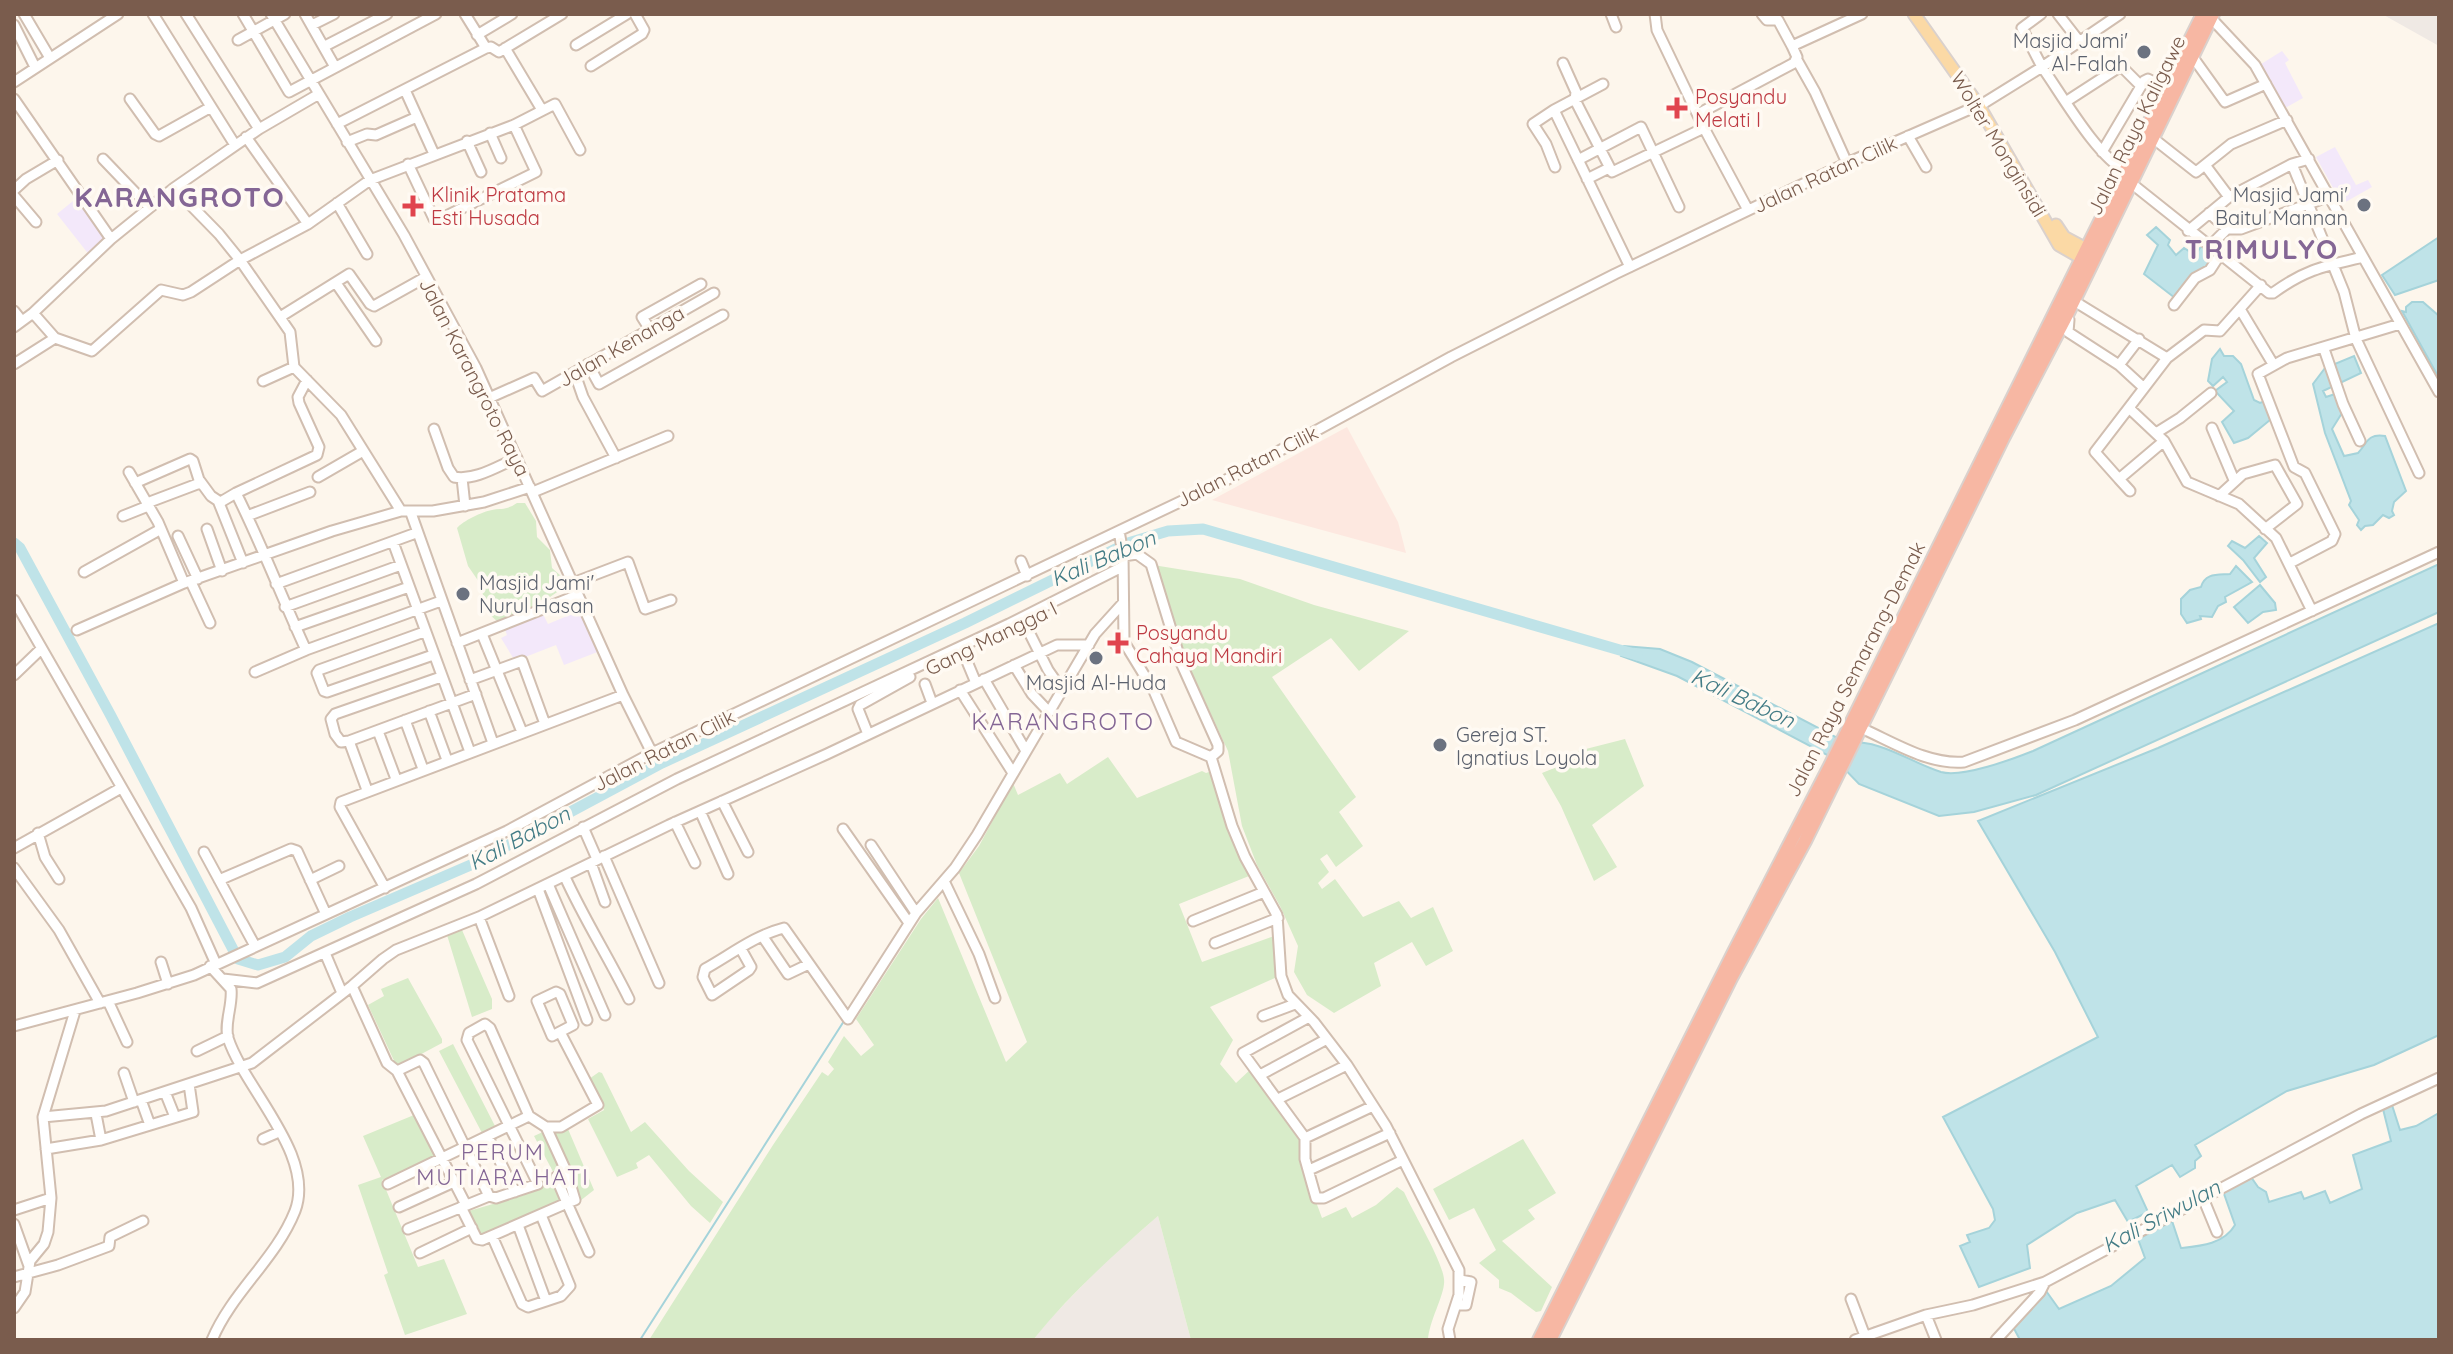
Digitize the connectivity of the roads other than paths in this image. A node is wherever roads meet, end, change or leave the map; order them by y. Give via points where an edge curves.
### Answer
1 (24, 14) edge
2 (118, 14) edge
3 (153, 14) edge
4 (186, 14) edge
5 (243, 14) edge
6 (285, 14) edge
7 (305, 14) edge
8 (334, 14) edge
9 (387, 14) edge
10 (465, 14) edge
11 (512, 14) edge
12 (562, 14) edge
13 (627, 14) edge
14 (635, 14) edge
15 (1611, 14) edge
16 (1655, 14) edge
17 (1762, 14) edge
18 (1862, 14) edge
19 (2041, 14) edge
20 (2058, 14) edge
21 (2120, 14) edge
22 (433, 15) edge
23 (2209, 15) edge
24 (273, 17) edge
25 (1920, 18) edge
26 (14, 25) edge
27 (312, 25) junction
28 (1616, 27) dead end
29 (253, 31) junction
30 (477, 35) junction
31 (238, 40) dead end
32 (2079, 41) junction
33 (576, 45) dead end
34 (325, 46) junction
35 (1792, 46) junction
36 (486, 48) junction
37 (505, 48) junction
38 (2192, 56) junction
39 (50, 58) junction
40 (1797, 60) junction
41 (1563, 63) dead end
42 (591, 66) dead end
43 (35, 67) junction
44 (335, 67) junction
45 (2042, 67) junction
46 (312, 80) junction
47 (14, 82) edge
48 (2147, 82) junction
49 (1603, 84) dead end
50 (2266, 84) junction
51 (2167, 88) junction
52 (405, 90) junction
53 (319, 94) junction
54 (14, 99) edge
55 (130, 99) dead end
56 (1575, 100) junction
57 (2067, 101) junction
58 (1981, 104) junction
59 (211, 107) junction
60 (542, 110) junction
61 (1554, 110) junction
62 (1698, 114) junction
63 (417, 117) junction
64 (2282, 121) junction
65 (337, 124) junction
66 (514, 125) junction
67 (1704, 128) junction
68 (259, 129) junction
69 (490, 133) junction
70 (1908, 136) junction
71 (246, 137) junction
72 (2154, 139) junction
73 (467, 141) junction
74 (347, 142) junction
75 (235, 145) junction
76 (1599, 149) junction
77 (580, 150) dead end
78 (1653, 153) junction
79 (434, 154) junction
80 (2107, 157) junction
81 (501, 158) dead end
82 (103, 159) dead end
83 (2309, 159) junction
84 (58, 160) junction
85 (1578, 160) junction
86 (1847, 163) junction
87 (408, 164) junction
88 (2292, 164) junction
89 (2205, 165) junction
90 (1555, 167) dead end
91 (1926, 167) dead end
92 (1609, 168) junction
93 (481, 172) dead end
94 (2129, 177) junction
95 (1587, 179) junction
96 (370, 180) junction
97 (174, 188) junction
98 (14, 193) edge
99 (2330, 196) junction
100 (2229, 197) junction
101 (337, 203) junction
102 (2308, 205) junction
103 (149, 207) junction
104 (1679, 207) dead end
105 (1748, 210) junction
106 (2209, 213) junction
107 (36, 222) dead end
108 (308, 224) junction
109 (2227, 229) junction
110 (2188, 231) junction
111 (111, 239) junction
112 (2066, 244) junction
113 (2210, 246) junction
114 (2221, 253) junction
115 (367, 254) dead end
116 (2089, 256) junction
117 (2363, 257) junction
118 (240, 260) junction
119 (2333, 264) junction
120 (1630, 267) junction
121 (426, 277) junction
122 (336, 283) junction
123 (701, 284) dead end
124 (2261, 285) junction
125 (714, 293) dead end
126 (2074, 301) junction
127 (2174, 305) dead end
128 (2240, 309) junction
129 (14, 311) edge
130 (33, 313) junction
131 (723, 315) dead end
132 (280, 317) junction
133 (2066, 317) junction
134 (18, 324) edge
135 (2400, 324) junction
136 (649, 328) junction
137 (55, 338) junction
138 (2139, 339) junction
139 (2356, 339) junction
140 (376, 341) dead end
141 (2324, 349) junction
142 (2167, 358) junction
143 (14, 364) edge
144 (588, 364) junction
145 (2273, 364) junction
146 (2119, 365) junction
147 (294, 367) junction
148 (575, 374) junction
149 (307, 380) junction
150 (263, 381) dead end
151 (2144, 388) junction
152 (2439, 392) edge
153 (2211, 393) dead end
154 (489, 398) junction
155 (2130, 409) junction
156 (2212, 428) dead end
157 (434, 429) dead end
158 (2156, 433) junction
159 (668, 436) dead end
160 (2164, 441) junction
161 (2360, 441) dead end
162 (363, 451) junction
163 (517, 458) junction
164 (616, 458) junction
165 (129, 472) dead end
166 (2419, 473) dead end
167 (318, 477) dead end
168 (462, 478) junction
169 (2119, 479) junction
170 (2234, 480) junction
171 (200, 481) junction
172 (135, 483) junction
173 (532, 490) junction
174 (2130, 491) dead end
175 (310, 492) dead end
176 (236, 493) junction
177 (2219, 496) junction
178 (220, 502) junction
179 (148, 505) junction
180 (465, 506) junction
181 (406, 512) junction
182 (123, 516) dead end
183 (247, 516) junction
184 (161, 529) junction
185 (207, 529) dead end
186 (2265, 529) junction
187 (416, 533) junction
188 (1120, 533) junction
189 (178, 536) dead end
190 (393, 542) junction
191 (2439, 552) edge
192 (266, 554) junction
193 (1123, 554) junction
194 (243, 563) junction
195 (2290, 563) junction
196 (401, 565) junction
197 (222, 571) junction
198 (1122, 571) junction
199 (84, 572) dead end
200 (191, 581) junction
201 (573, 583) junction
202 (276, 584) junction
203 (409, 587) junction
204 (578, 595) junction
205 (14, 600) edge
206 (671, 600) dead end
207 (441, 601) junction
208 (1123, 603) junction
209 (285, 607) junction
210 (416, 609) junction
211 (2312, 611) junction
212 (210, 623) dead end
213 (295, 627) junction
214 (77, 630) dead end
215 (424, 632) junction
216 (482, 634) junction
217 (1030, 634) dead end
218 (457, 643) junction
219 (1089, 645) junction
220 (962, 649) junction
221 (40, 650) junction
222 (306, 650) junction
223 (1039, 654) junction
224 (433, 655) junction
225 (1014, 665) junction
226 (496, 670) junction
227 (255, 672) dead end
228 (14, 675) edge
229 (441, 677) junction
230 (470, 680) junction
231 (980, 681) junction
232 (925, 684) dead end
233 (960, 690) junction
234 (1062, 690) junction
235 (476, 694) junction
236 (623, 695) junction
237 (452, 703) junction
238 (932, 703) junction
239 (429, 711) junction
240 (1049, 712) junction
241 (405, 720) junction
242 (545, 724) junction
243 (378, 731) junction
244 (522, 732) junction
245 (1855, 732) junction
246 (868, 734) junction
247 (349, 741) junction
248 (493, 743) junction
249 (1026, 751) junction
250 (470, 752) junction
251 (652, 753) junction
252 (1211, 757) junction
253 (447, 760) junction
254 (1835, 768) junction
255 (423, 769) junction
256 (1013, 773) junction
257 (396, 779) junction
258 (121, 788) junction
259 (367, 790) junction
260 (722, 801) junction
261 (700, 811) junction
262 (675, 822) junction
263 (583, 827) junction
264 (843, 829) dead end
265 (38, 833) junction
266 (871, 845) dead end
267 (14, 848) edge
268 (204, 852) dead end
269 (748, 852) dead end
270 (597, 859) junction
271 (695, 863) dead end
272 (339, 866) dead end
273 (14, 868) edge
274 (728, 874) dead end
275 (565, 877) junction
276 (59, 879) dead end
277 (219, 880) junction
278 (310, 880) junction
279 (548, 884) junction
280 (947, 885) junction
281 (385, 888) junction
282 (538, 889) junction
283 (1264, 892) junction
284 (605, 902) dead end
285 (325, 912) junction
286 (916, 913) junction
287 (479, 917) junction
288 (1278, 918) junction
289 (1193, 921) dead end
290 (907, 927) junction
291 (763, 937) junction
292 (1215, 943) dead end
293 (251, 947) junction
294 (741, 949) junction
295 (325, 953) junction
296 (161, 962) dead end
297 (215, 964) junction
298 (809, 964) junction
299 (223, 979) junction
300 (659, 983) dead end
301 (168, 984) junction
302 (352, 986) junction
303 (342, 993) junction
304 (509, 996) dead end
305 (995, 998) dead end
306 (629, 999) dead end
307 (104, 1002) junction
308 (1295, 1004) junction
309 (75, 1011) junction
310 (605, 1015) dead end
311 (1263, 1016) dead end
312 (1309, 1017) junction
313 (587, 1020) dead end
314 (14, 1026) edge
315 (560, 1032) junction
316 (228, 1036) junction
317 (1327, 1039) junction
318 (127, 1042) dead end
319 (197, 1051) dead end
320 (1347, 1065) junction
321 (242, 1066) junction
322 (397, 1071) junction
323 (124, 1073) dead end
324 (1260, 1075) junction
325 (2439, 1078) edge
326 (189, 1084) junction
327 (165, 1092) junction
328 (1278, 1099) junction
329 (137, 1101) junction
330 (1373, 1106) junction
331 (96, 1114) junction
332 (529, 1116) junction
333 (43, 1117) junction
334 (175, 1117) junction
335 (150, 1125) junction
336 (510, 1126) junction
337 (546, 1127) junction
338 (279, 1132) junction
339 (1390, 1133) junction
340 (488, 1137) junction
341 (1305, 1138) junction
342 (263, 1139) dead end
343 (101, 1140) junction
344 (465, 1148) junction
345 (46, 1149) junction
346 (443, 1159) junction
347 (1403, 1160) junction
348 (1309, 1170) junction
349 (567, 1173) junction
350 (556, 1177) junction
351 (454, 1182) junction
352 (388, 1184) dead end
353 (538, 1184) junction
354 (515, 1192) junction
355 (489, 1196) junction
356 (51, 1198) junction
357 (2203, 1198) junction
358 (567, 1203) junction
359 (463, 1206) junction
360 (399, 1207) dead end
361 (14, 1210) edge
362 (541, 1215) junction
363 (143, 1221) dead end
364 (14, 1224) edge
365 (518, 1225) junction
366 (472, 1228) junction
367 (408, 1229) dead end
368 (2217, 1232) dead end
369 (492, 1236) junction
370 (589, 1252) dead end
371 (420, 1253) dead end
372 (28, 1269) junction
373 (14, 1277) edge
374 (2045, 1282) junction
375 (1851, 1299) dead end
376 (546, 1301) junction
377 (14, 1308) edge
378 (1926, 1315) junction
379 (1860, 1338) edge
380 (212, 1340) edge
381 (1450, 1340) edge
382 (1539, 1340) edge
383 (1550, 1340) edge
384 (1936, 1340) edge
385 (1996, 1340) edge

1 - 39 street
2 - 39 street
3 - 59 street
4 - 68 street
5 - 29 street
6 - 24 street
7 - 27 street
8 - 27 street
9 - 34 street
10 - 30 street
11 - 30 street
12 - 37 street
13 - 33 street
14 - 42 street via 642,34
15 - 28 street
16 - 62 street via 1657,30
17 - 35 street via 1765,20 1780,22
18 - 35 street
19 - 45 street via 2022,28
20 - 32 street
21 - 32 street, Jalan Ratan Cilik
22 - 44 street
23 - 38 highway, Jalan Raya Kaligawe
23 - 50 street
23 - 51 highway
24 - 29 street
24 - 46 street, Jalan Karangroto Raya
25 - 58 main road, Wolter Monginsidi
26 - 43 street
27 - 34 street
29 - 31 street
29 - 46 street via 287,92
30 - 36 street
32 - 45 street, Jalan Ratan Cilik
34 - 44 street
35 - 40 street
36 - 37 street
36 - 52 street
37 - 60 street
38 - 50 street via 2225,102
38 - 72 highway, Jalan Raya Kaligawe
39 - 43 street
40 - 62 street
40 - 86 street
41 - 56 street
43 - 47 street
44 - 46 street
45 - 57 street
45 - 58 street, Jalan Ratan Cilik
46 - 53 street, Jalan Karangroto Raya
48 - 51 street
48 - 57 street via 2121,66
48 - 80 street
49 - 56 street
50 - 64 street
51 - 94 highway
52 - 63 street
52 - 65 street
53 - 65 street, Jalan Karangroto Raya
53 - 68 street
54 - 84 street
55 - 59 street via 159,136
56 - 61 street
56 - 76 street
57 - 80 street
58 - 70 street, Jalan Ratan Cilik
58 - 112 main road, Wolter Monginsidi
58 - 112 main road, Wolter Monginsidi
59 - 75 street
60 - 66 street
60 - 77 street via 555,104
61 - 85 street
61 - 90 street via 1533,126
62 - 67 street
63 - 74 street
63 - 79 street
64 - 83 street
64 - 89 street via 2231,144
65 - 74 street, Jalan Karangroto Raya
66 - 69 street
66 - 87 street via 536,172 437,221
67 - 78 street
67 - 105 street
68 - 71 street
69 - 73 street
69 - 81 street
70 - 86 street, Jalan Ratan Cilik
70 - 91 street
71 - 75 street
71 - 108 street
72 - 89 street via 2194,172
72 - 94 highway, Jalan Raya Kaligawe
73 - 79 street
73 - 93 street
74 - 96 street, Jalan Karangroto Raya
75 - 97 street
76 - 78 street via 1640,127
76 - 85 street
76 - 92 street
78 - 92 street via 1613,172
78 - 104 street
79 - 87 street
80 - 94 street
82 - 103 street
83 - 88 street
83 - 99 street
84 - 98 street
84 - 111 street
85 - 95 street
86 - 105 street, Jalan Ratan Cilik
87 - 96 street
88 - 100 street
88 - 102 street
89 - 100 street
92 - 95 street
94 - 110 street
94 - 116 highway, Jalan Raya Kaligawe
95 - 120 street
96 - 101 street
96 - 121 street, Jalan Karangroto Raya
97 - 103 street
97 - 118 street
98 - 107 street
99 - 102 street
99 - 117 street
100 - 106 street
101 - 108 street
101 - 115 street
102 - 109 street via 2253,226
102 - 119 street
103 - 111 street
105 - 120 street, Jalan Ratan Cilik
106 - 109 street
106 - 110 street
108 - 118 street
109 - 113 street
110 - 113 street
111 - 130 street
112 - 116 main road
113 - 114 street
114 - 124 street
114 - 127 street
116 - 126 highway, Jalan Raya Semarang-Demak
116 - 245 highway, Jalan Raya Semarang-Demak
117 - 119 street
117 - 135 street
118 - 132 street
118 - 137 street via 183,295 161,290 92,351
119 - 124 street via 2302,273 2273,293
119 - 139 street
120 - 188 street, Jalan Ratan Cilik
121 - 122 street via 374,306 350,274
121 - 154 street, Jalan Karangroto Raya
122 - 132 street
122 - 140 street
123 - 136 street via 642,317
124 - 128 street
125 - 136 street, Jalan Kenanga
126 - 133 highway, Jalan Raya Semarang-Demak
126 - 138 street
128 - 142 street via 2218,332 2204,330
128 - 145 street
129 - 134 street
130 - 134 street
130 - 137 street
131 - 144 street via 599,384
132 - 147 street via 291,336
133 - 146 street via 2068,332
133 - 245 highway, Jalan Raya Semarang-Demak
135 - 139 street
135 - 152 street
136 - 144 street, Jalan Kenanga
137 - 143 street
138 - 142 street
138 - 146 street
139 - 141 street
139 - 166 street
141 - 145 street
141 - 161 street
142 - 151 street
144 - 148 street, Jalan Kenanga
145 - 195 street via 2258,377 2294,467 2305,473 2335,536
146 - 151 street
147 - 149 street
147 - 150 street
148 - 154 street, Jalan Kenanga via 542,391 532,378
148 - 164 street
149 - 162 street via 334,406
149 - 176 street via 298,397 319,447 317,455
151 - 155 street
153 - 158 street
154 - 163 street, Jalan Karangroto Raya
155 - 158 street
155 - 169 street via 2095,452
156 - 170 street
157 - 168 street via 450,473
158 - 160 street
159 - 164 street
160 - 169 street
160 - 177 street via 2187,482
162 - 167 street
162 - 181 street
163 - 168 street
163 - 173 street, Jalan Karangroto Raya
164 - 173 street
165 - 172 street
168 - 180 street
169 - 174 street
170 - 177 street
170 - 186 street via 2273,465 2297,504
171 - 172 street via 190,459
171 - 178 street
171 - 179 street
172 - 179 street
173 - 180 street
173 - 201 street, Jalan Karangroto Raya
175 - 183 street
176 - 178 street
176 - 183 street
177 - 186 street via 2242,506
178 - 194 street
179 - 182 street
179 - 184 street
180 - 181 street
181 - 187 street
181 - 192 street
183 - 192 street
184 - 199 street
184 - 200 street
185 - 197 street
186 - 195 street
187 - 190 street
187 - 207 street
188 - 193 street
188 - 251 street, Jalan Ratan Cilik via 1024,568
189 - 200 street
190 - 196 street
190 - 202 street
191 - 211 street
192 - 194 street
192 - 202 street
193 - 198 street
193 - 252 street via 1137,554 1151,564 1182,665 1218,745
194 - 197 street
195 - 211 street
196 - 203 street
196 - 209 street
197 - 200 street
198 - 208 street
198 - 220 street, Gang Mangga I
200 - 212 street
200 - 214 street
201 - 204 street, Jalan Karangroto Raya
201 - 206 street via 628,562 646,609
202 - 209 street
203 - 210 street
203 - 213 street
204 - 216 street
204 - 236 street, Jalan Karangroto Raya
205 - 221 street
207 - 210 street
207 - 218 street
208 - 219 street
208 - 252 street via 1124,642 1154,691 1172,736
209 - 213 street
210 - 215 street
210 - 222 street
211 - 245 street via 2075,720 1964,762 1934,760
213 - 222 street
215 - 224 street
215 - 224 street via 318,671 325,692
216 - 218 street
216 - 226 street
217 - 223 street
218 - 230 street
219 - 223 street via 1061,644
219 - 234 street
220 - 231 street
220 - 246 street, Gang Mangga I via 860,705
220 - 263 street
221 - 228 street
221 - 258 street
222 - 227 street
223 - 225 street
223 - 234 street
224 - 229 street
225 - 231 street
225 - 240 street
226 - 230 street
226 - 242 street via 522,661
226 - 244 street
229 - 237 street
229 - 247 street via 335,714 335,734 341,742
230 - 235 street
231 - 233 street
231 - 249 street
232 - 238 street
233 - 238 street
233 - 256 street
234 - 240 street
235 - 237 street
235 - 248 street
236 - 242 street
236 - 251 street, Jalan Karangroto Raya
237 - 239 street
237 - 250 street
238 - 246 street
239 - 241 street
239 - 253 street
240 - 249 street
241 - 243 street
241 - 255 street
242 - 244 street
243 - 247 street
243 - 257 street
244 - 248 street
245 - 254 highway, Jalan Raya Semarang-Demak
246 - 260 street
247 - 259 street
248 - 250 street
249 - 256 street
250 - 253 street
251 - 281 street, Jalan Ratan Cilik via 507,831
252 - 283 street via 1232,826
253 - 255 street
254 - 382 highway, Jalan Raya Semarang-Demak via 1734,952
254 - 383 highway, Jalan Raya Semarang-Demak
255 - 257 street
256 - 280 street
257 - 259 street
258 - 265 street
258 - 297 street via 191,908
259 - 281 street via 340,807
260 - 261 street
260 - 269 street
261 - 262 street
261 - 274 street
262 - 270 street
262 - 271 street
263 - 270 street
263 - 295 street via 476,884
264 - 290 street
265 - 267 street
265 - 276 street
266 - 286 street
268 - 277 street
270 - 275 street
270 - 284 street
270 - 300 street
272 - 278 street
273 - 307 street
275 - 279 street
275 - 306 street
277 - 278 street via 291,849 297,851
277 - 293 street
278 - 285 street
279 - 282 street
279 - 310 street
280 - 286 street
280 - 305 street
281 - 285 street, Jalan Ratan Cilik
282 - 287 street
282 - 313 street
283 - 288 street
283 - 289 street
285 - 293 street, Jalan Ratan Cilik
286 - 290 street
287 - 302 street via 396,950
287 - 304 street
288 - 292 street
288 - 308 street via 1281,976
290 - 298 street via 848,1019
291 - 294 street
291 - 298 street via 784,928
291 - 298 street via 788,974
293 - 297 street, Jalan Ratan Cilik
294 - 294 street via 751,967 712,995 703,971
295 - 299 street via 257,983
295 - 303 street
296 - 301 street
297 - 299 street
297 - 301 street, Jalan Ratan Cilik
299 - 316 street via 231,993
301 - 307 street, Jalan Ratan Cilik
302 - 303 street
302 - 322 street via 387,1063
303 - 321 street via 264,1055
307 - 309 street, Jalan Ratan Cilik
307 - 318 street
308 - 311 street
308 - 312 street
309 - 314 street, Jalan Ratan Cilik
309 - 333 street
312 - 317 street
312 - 324 street via 1243,1052
315 - 315 street via 573,1025 556,992 537,1004 551,1035
315 - 337 street via 598,1105 561,1127
316 - 319 street
316 - 321 street
317 - 320 street
317 - 324 street
320 - 328 street
320 - 330 street
321 - 326 street
321 - 338 street
322 - 344 street via 422,1060
322 - 346 street
323 - 329 street
324 - 328 street
325 - 357 street
326 - 327 street
326 - 334 street via 194,1110
327 - 329 street
327 - 334 street
328 - 341 street
329 - 331 street
329 - 335 street
330 - 339 street
330 - 341 street
331 - 333 street
331 - 343 street
332 - 336 street
332 - 336 street via 490,1028 485,1024 471,1031 467,1040
332 - 337 street
333 - 345 street
334 - 335 street
335 - 343 street
336 - 340 street
336 - 353 street
337 - 349 street
338 - 342 street
338 - 380 street via 297,1168 298,1201 282,1236 232,1302
339 - 347 street
339 - 348 street
340 - 344 street
340 - 354 street
341 - 348 street
343 - 345 street
344 - 346 street
344 - 355 street
345 - 356 street
346 - 351 street
346 - 352 street
347 - 348 street via 1318,1200
347 - 381 street via 1459,1270
349 - 350 street
349 - 358 street via 576,1198
350 - 353 street
350 - 358 street
351 - 359 street
351 - 360 street
353 - 354 street
354 - 355 street
355 - 359 street
356 - 361 street
356 - 372 street via 47,1240
357 - 368 street
357 - 374 street
358 - 362 street
358 - 370 street
359 - 366 street
359 - 367 street
362 - 365 street
362 - 376 street via 570,1286
363 - 372 street via 110,1237 109,1246 58,1265
364 - 372 street
365 - 369 street
365 - 376 street
366 - 369 street via 479,1240
366 - 371 street
369 - 376 street via 522,1304
372 - 373 street
372 - 377 street via 25,1292
374 - 378 street
374 - 385 street
375 - 379 street
378 - 379 street
378 - 384 street

